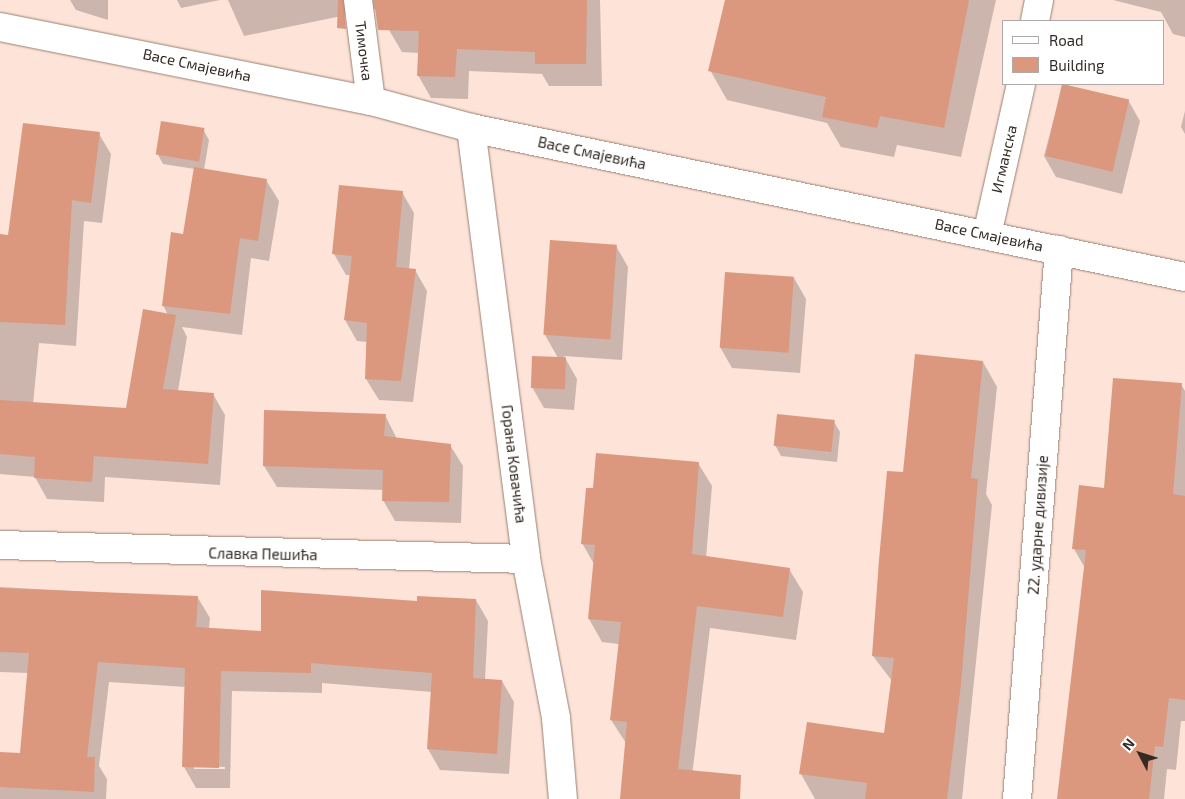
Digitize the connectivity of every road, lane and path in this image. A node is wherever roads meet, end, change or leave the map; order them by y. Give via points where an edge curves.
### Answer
1 (358, 0) edge
2 (1039, 0) edge
3 (1034, 20) edge
4 (0, 26) edge
5 (1021, 85) edge
6 (371, 101) junction
7 (471, 128) junction
8 (987, 235) junction
9 (1059, 250) junction
10 (1185, 278) edge
11 (0, 545) edge
12 (526, 559) junction
13 (563, 799) edge
14 (1017, 799) edge

1 - 6 street, Тимочка
2 - 3 street
4 - 6 street, Васе Смајевића
5 - 8 street, Игманска
6 - 7 street, Васе Смајевића
7 - 8 street, Васе Смајевића
7 - 12 street, Горана Ковачића
8 - 9 street, Васе Смајевића
9 - 10 street, Васе Смајевића
9 - 14 street, 22. ударне дивизије
11 - 12 street, Славка Пешића
12 - 13 street, Горана Ковачића via 556,718

